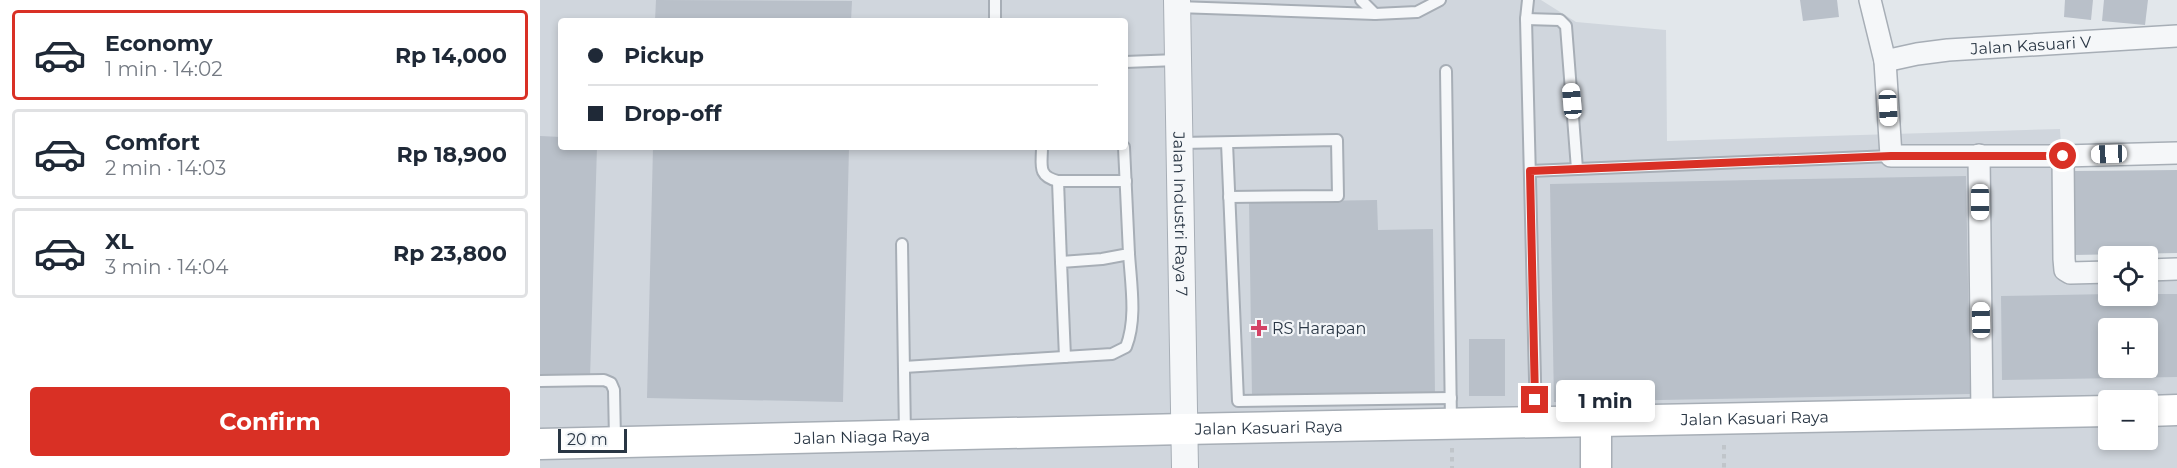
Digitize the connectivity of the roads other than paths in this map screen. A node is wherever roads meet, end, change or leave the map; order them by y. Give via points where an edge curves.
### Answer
1 (995, 0) edge
2 (1361, 0) edge
3 (1440, 0) edge
4 (1528, 0) edge
5 (1870, 0) edge
6 (1177, 4) edge
7 (1375, 14) junction
8 (995, 18) edge
9 (1526, 19) junction
10 (2177, 36) edge
11 (1178, 60) junction
12 (1128, 62) edge
13 (1885, 62) junction
14 (1446, 71) dead end
15 (1227, 142) junction
16 (1181, 143) junction
17 (1042, 150) edge
18 (1124, 150) edge
19 (2177, 153) edge
20 (1979, 155) junction
21 (1891, 156) junction
22 (2063, 156) junction
23 (1577, 169) junction
24 (1530, 171) junction
25 (1058, 181) junction
26 (1126, 181) junction
27 (1229, 197) junction
28 (902, 244) dead end
29 (1129, 254) junction
30 (1061, 262) junction
31 (2177, 269) edge
32 (2158, 270) edge
33 (2098, 272) edge
34 (1065, 357) junction
35 (904, 367) junction
36 (540, 381) edge
37 (2177, 410) edge
38 (1451, 411) junction
39 (2098, 411) edge
40 (2158, 411) edge
41 (1982, 414) junction
42 (1596, 422) junction
43 (1536, 423) junction
44 (1184, 429) junction
45 (905, 435) junction
46 (615, 442) junction
47 (540, 444) edge
48 (1185, 468) edge
49 (1596, 468) edge

1 - 8 lane
2 - 7 lane
3 - 7 lane via 1417,12
4 - 9 lane
5 - 13 street
6 - 7 lane
6 - 11 street, Jalan Industri Raya 7
9 - 23 lane via 1560,20 1566,26
9 - 24 lane
10 - 13 street, Jalan Kasuari V via 1948,50
11 - 12 lane
11 - 16 street, Jalan Industri Raya 7
13 - 21 street
14 - 38 lane
15 - 16 lane
15 - 27 lane
15 - 27 lane via 1336,140 1338,196
16 - 44 street, Jalan Industri Raya 7
17 - 25 lane via 1045,177
18 - 26 lane
19 - 22 street
20 - 21 street
20 - 22 street
20 - 41 street
21 - 23 lane
22 - 33 street via 2066,270
23 - 24 lane
24 - 43 lane
25 - 26 lane
25 - 30 lane
26 - 29 lane
27 - 38 lane via 1238,402
28 - 35 lane
29 - 30 lane
29 - 34 lane via 1132,322 1126,347 1112,354
30 - 34 lane
31 - 32 street
34 - 35 lane
35 - 45 lane
36 - 46 lane via 611,383
37 - 40 main road
38 - 43 main road, Jalan Kasuari Raya
38 - 44 main road, Jalan Kasuari Raya
39 - 41 main road, Jalan Kasuari Raya
41 - 42 main road, Jalan Kasuari Raya
42 - 43 main road, Jalan Kasuari Raya
42 - 49 main road
44 - 45 main road, Jalan Niaga Raya
44 - 48 street, Jalan Industri Raya 7
45 - 46 main road, Jalan Niaga Raya
46 - 47 main road, Jalan Niaga Raya

